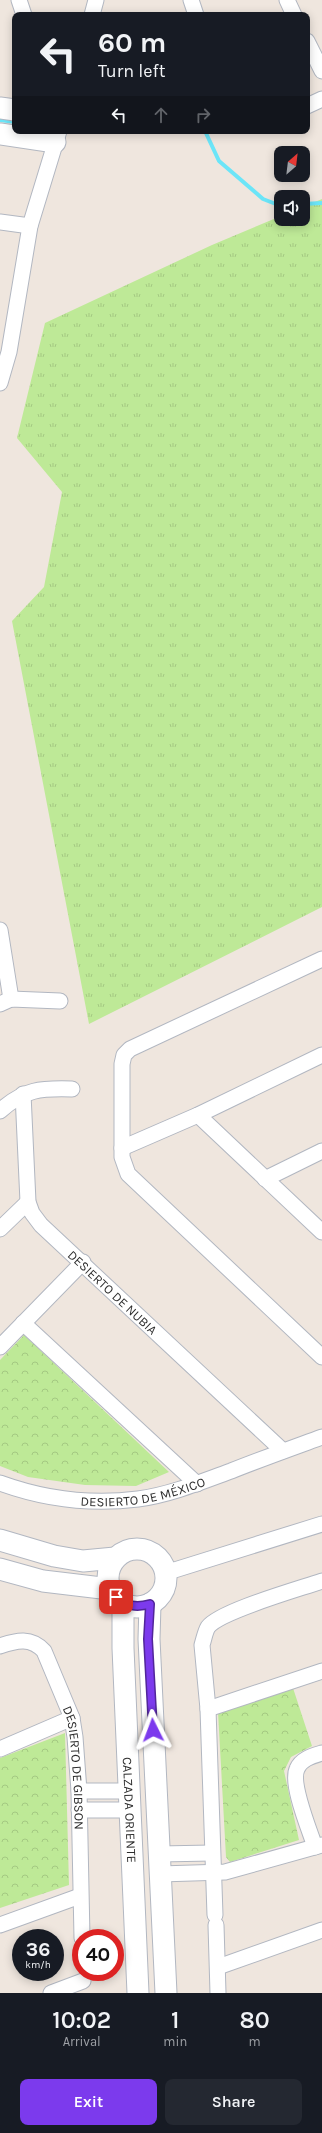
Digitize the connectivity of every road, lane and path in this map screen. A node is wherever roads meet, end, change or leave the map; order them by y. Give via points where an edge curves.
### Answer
1 (19, 0) edge
2 (96, 0) edge
3 (191, 0) edge
4 (287, 0) edge
5 (23, 12) edge
6 (93, 12) edge
7 (195, 12) edge
8 (293, 12) edge
9 (310, 47) edge
10 (322, 71) edge
11 (322, 99) edge
12 (310, 105) edge
13 (0, 108) edge
14 (12, 110) edge
15 (0, 134) edge
16 (57, 137) edge
17 (0, 222) edge
18 (30, 226) junction
19 (0, 383) edge
20 (0, 930) edge
21 (322, 959) edge
22 (60, 1001) dead end
23 (5, 1002) edge
24 (322, 1055) edge
25 (72, 1089) dead end
26 (23, 1094) junction
27 (0, 1111) edge
28 (198, 1115) junction
29 (122, 1148) junction
30 (322, 1151) edge
31 (265, 1179) junction
32 (28, 1202) junction
33 (0, 1229) edge
34 (322, 1232) edge
35 (83, 1262) junction
36 (23, 1323) junction
37 (0, 1347) edge
38 (322, 1357) edge
39 (322, 1437) edge
40 (283, 1451) junction
41 (0, 1483) edge
42 (197, 1484) junction
43 (322, 1524) edge
44 (0, 1540) edge
45 (115, 1558) junction
46 (0, 1569) edge
47 (165, 1573) junction
48 (322, 1581) edge
49 (117, 1596) junction
50 (150, 1604) junction
51 (0, 1646) edge
52 (322, 1671) edge
53 (208, 1709) junction
54 (72, 1718) junction
55 (0, 1749) edge
56 (322, 1753) edge
57 (79, 1791) junction
58 (129, 1800) junction
59 (156, 1800) junction
60 (79, 1810) junction
61 (319, 1846) edge
62 (212, 1853) junction
63 (159, 1864) junction
64 (132, 1865) junction
65 (213, 1873) junction
66 (80, 1896) junction
67 (0, 1925) edge
68 (82, 1929) edge
69 (322, 1930) edge
70 (218, 1967) junction
71 (84, 1982) edge
72 (51, 1993) edge
73 (138, 1993) edge
74 (166, 1993) edge
75 (218, 1993) edge

1 - 5 street
2 - 6 street
3 - 7 street
4 - 8 street
9 - 10 street
11 - 12 street
13 - 14 street
15 - 16 street
16 - 18 street
17 - 18 street
18 - 19 street via 9,352
20 - 23 street
21 - 29 street via 130,1049 124,1055 122,1064
22 - 23 street
24 - 28 street
25 - 26 street via 36,1089
26 - 27 street
26 - 32 street, DESIERTO DE NUBIA
28 - 29 street
28 - 31 street
29 - 38 street via 123,1165 128,1174
30 - 31 street
31 - 34 street
32 - 33 street
32 - 35 street, DESIERTO DE NUBIA via 32,1214 41,1224
35 - 36 street
35 - 40 street, DESIERTO DE NUBIA
36 - 37 street
36 - 42 street
39 - 40 street, DESIERTO DE MÉXICO
40 - 42 street, DESIERTO DE MÉXICO
41 - 42 street, DESIERTO DE MÉXICO via 20,1491 48,1497 105,1501 139,1498
43 - 47 street
44 - 45 street via 54,1556 83,1561
45 - 47 street via 131,1549 149,1552 160,1561
45 - 49 street via 108,1573
46 - 49 street via 43,1581
47 - 50 street via 163,1591
48 - 53 street via 227,1614 208,1627 202,1645
49 - 50 street via 141,1606
49 - 58 street, CALZADA ORIENTE via 123,1648
50 - 59 street, CALZADA ORIENTE via 148,1639
51 - 54 street, DESIERTO DE GIBSON via 22,1640 39,1646 44,1652
52 - 53 street
53 - 62 street
54 - 55 street
54 - 57 street, DESIERTO DE GIBSON via 77,1749
56 - 61 street via 301,1763 295,1777
57 - 58 street
57 - 60 street, DESIERTO DE GIBSON
58 - 59 street
58 - 60 street
58 - 64 street, CALZADA ORIENTE
59 - 63 street, CALZADA ORIENTE
60 - 66 street, DESIERTO DE GIBSON
61 - 65 street via 247,1867
62 - 63 street
62 - 65 street
63 - 64 street
63 - 65 street
63 - 74 street, CALZADA ORIENTE
64 - 73 street, CALZADA ORIENTE
65 - 70 street
66 - 67 street
66 - 68 street, DESIERTO DE GIBSON
69 - 70 street
70 - 75 street
71 - 72 street

